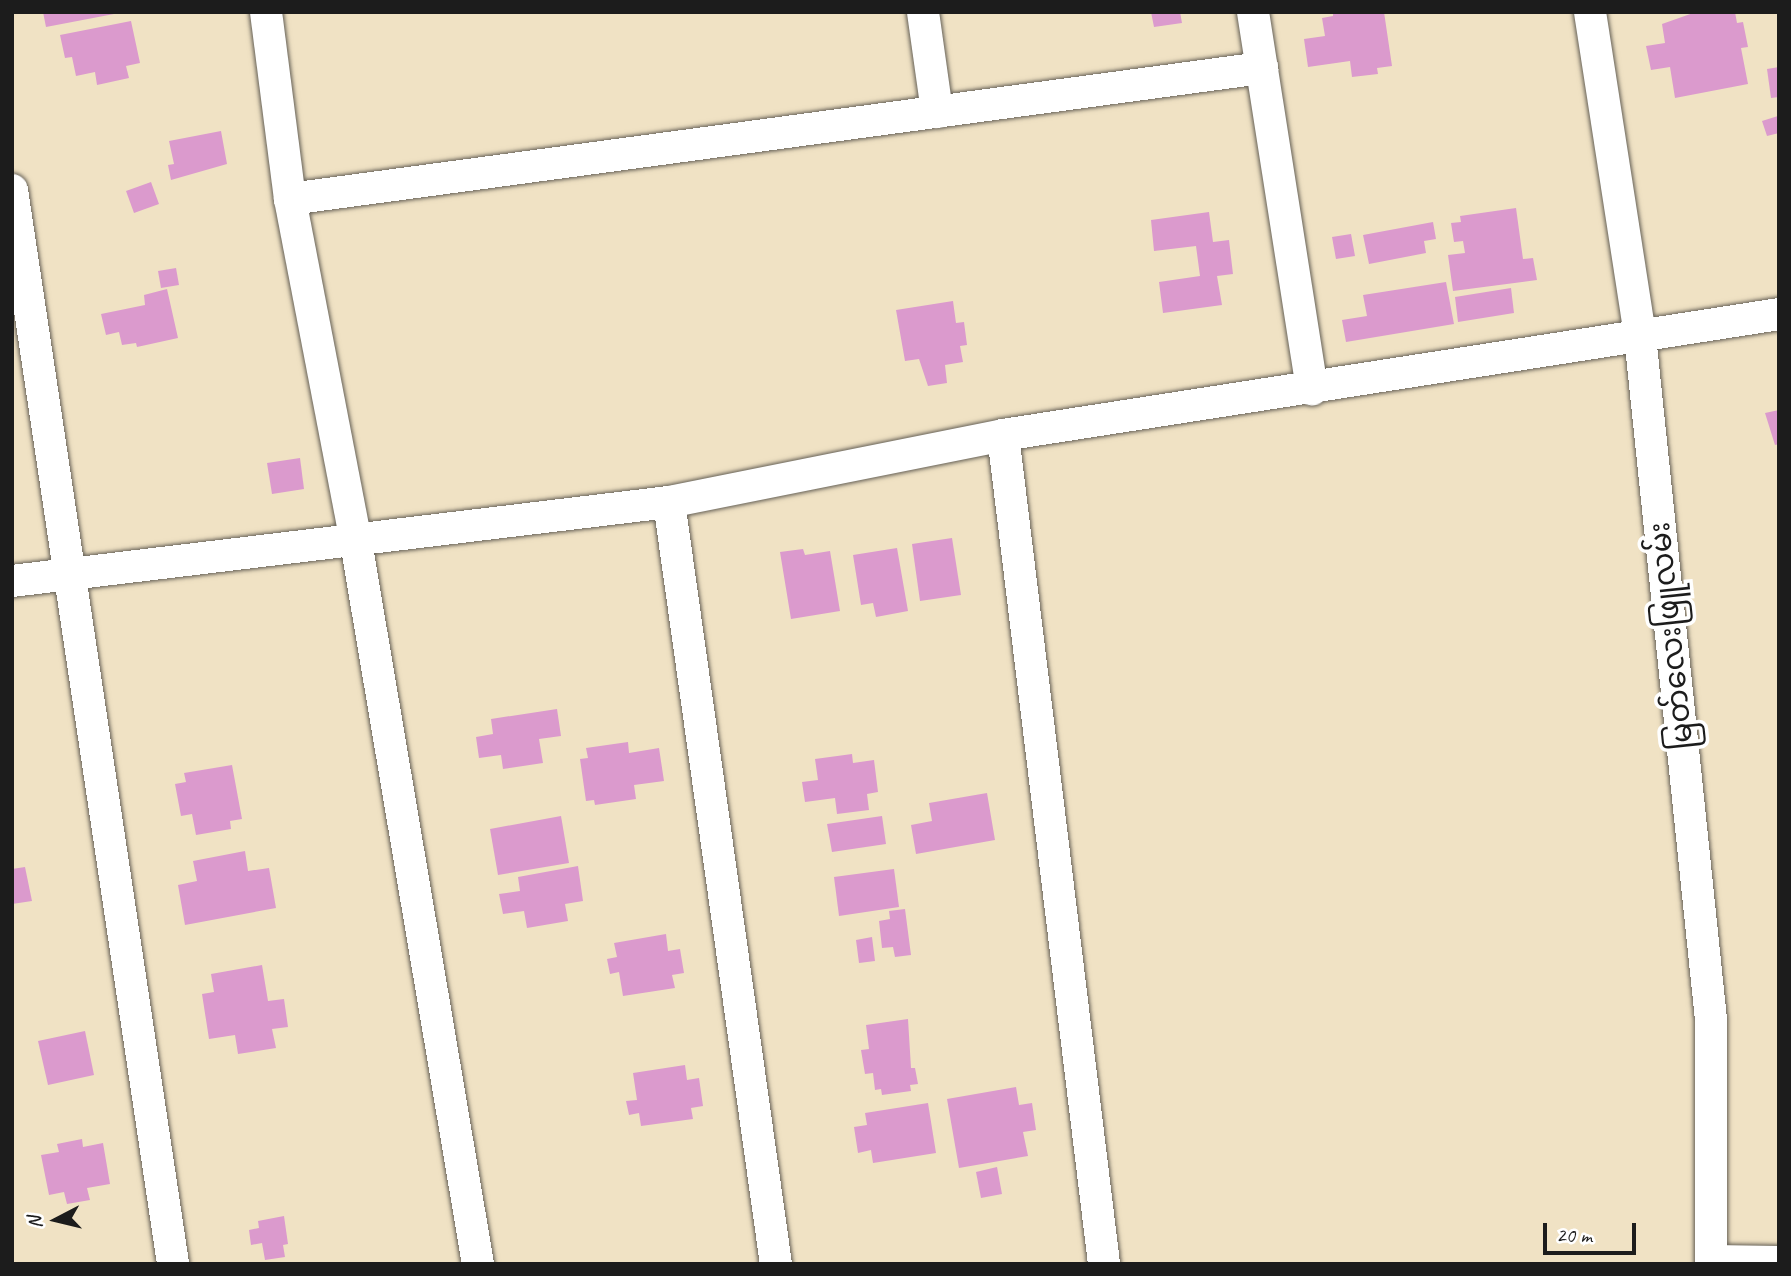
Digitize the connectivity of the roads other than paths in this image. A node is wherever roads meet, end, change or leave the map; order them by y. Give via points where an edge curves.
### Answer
1 (266, 12) edge
2 (923, 12) edge
3 (1253, 12) edge
4 (1590, 12) edge
5 (1262, 68) junction
6 (937, 112) junction
7 (12, 190) edge
8 (290, 199) junction
9 (1779, 314) edge
10 (1640, 336) junction
11 (1312, 389) junction
12 (1003, 435) junction
13 (669, 502) junction
14 (356, 542) junction
15 (70, 573) junction
16 (12, 581) edge
17 (1712, 1262) edge
18 (1779, 1262) edge
19 (173, 1264) edge
20 (478, 1264) edge
21 (776, 1264) edge
22 (1104, 1264) edge

1 - 8 street
2 - 6 street
3 - 5 street
4 - 10 street, မြတ်လေးဖြူလမ်း
5 - 6 street
5 - 11 street
6 - 8 street
7 - 15 street
8 - 14 street
9 - 10 street
10 - 11 street
10 - 17 street, မြတ်လေးဖြူလမ်း via 1711,1020
11 - 12 street
12 - 13 street
12 - 22 street
13 - 14 street
13 - 21 street
14 - 15 street
14 - 20 street
15 - 16 street
15 - 19 street
17 - 18 street

